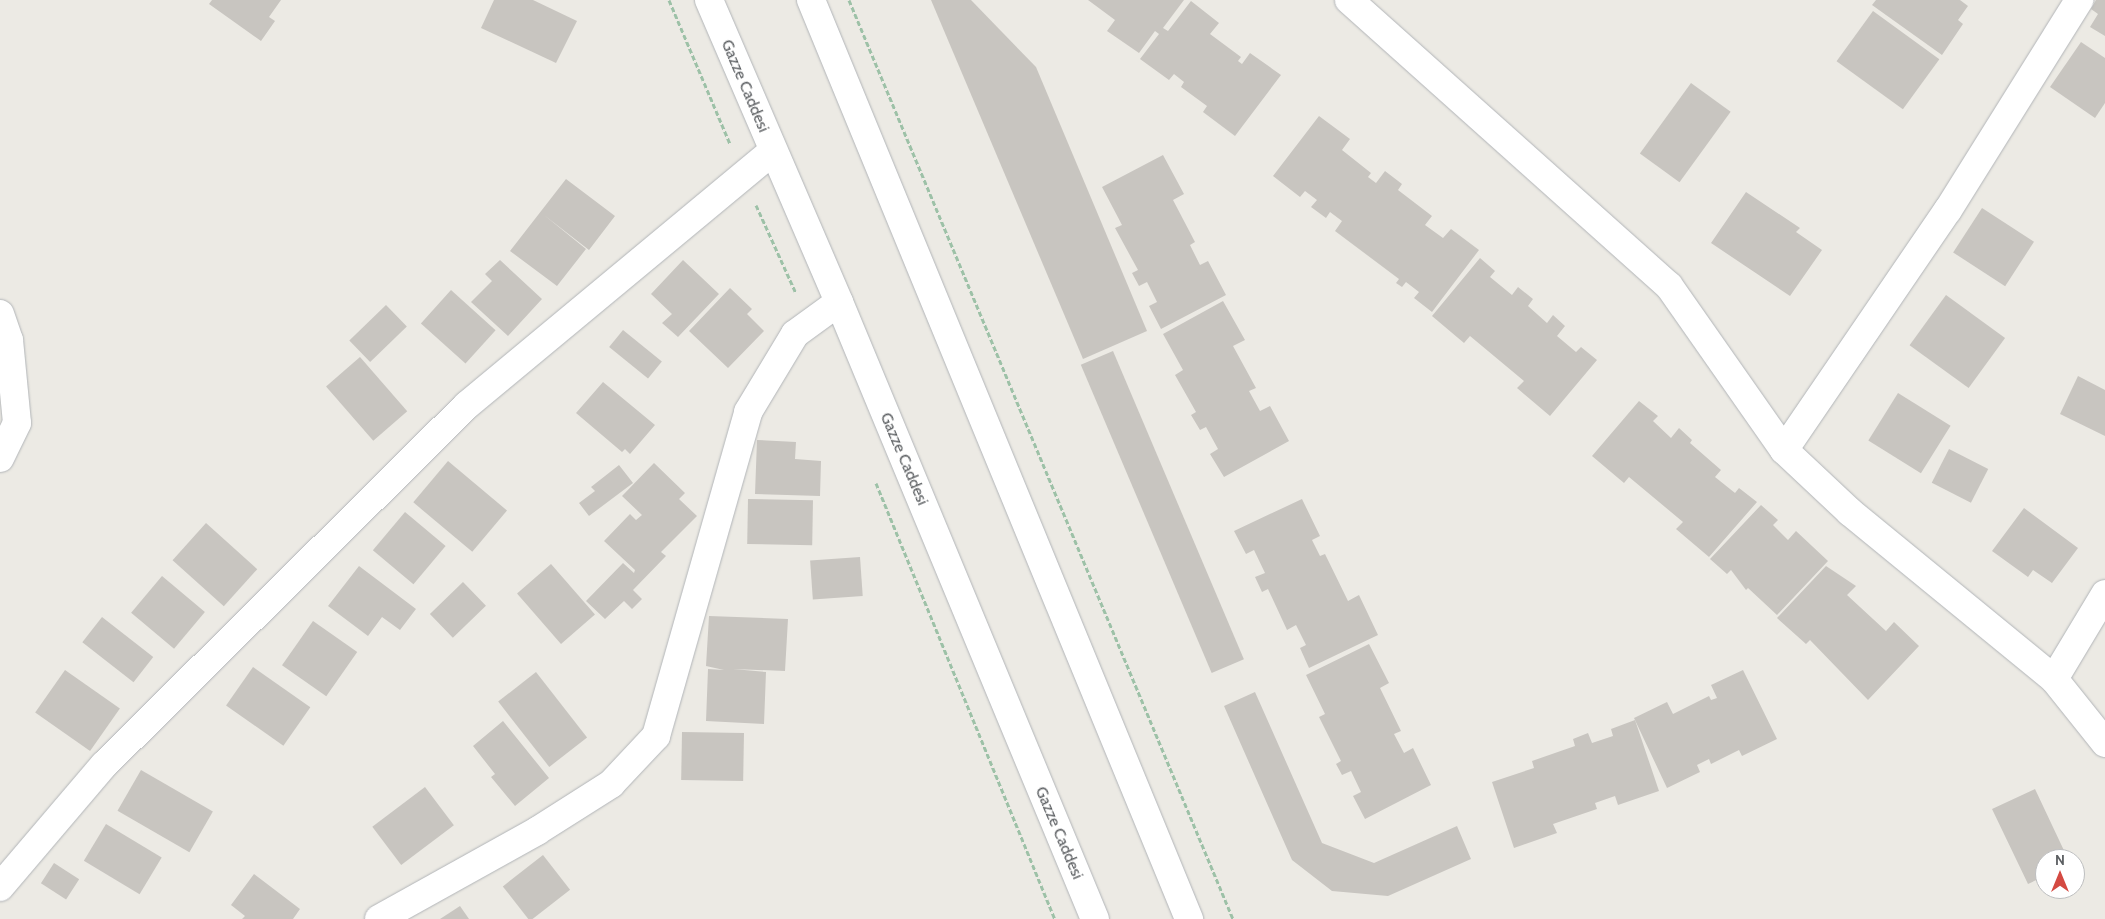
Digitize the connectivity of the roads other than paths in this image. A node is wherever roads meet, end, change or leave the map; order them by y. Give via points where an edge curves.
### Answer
1 (709, 0) edge
2 (810, 0) edge
3 (1349, 0) edge
4 (2079, 0) edge
5 (772, 152) junction
6 (839, 302) junction
7 (0, 314) edge
8 (1784, 450) junction
9 (0, 458) edge
10 (2105, 594) edge
11 (2054, 679) junction
12 (2105, 743) edge
13 (0, 887) edge
14 (379, 919) edge
15 (1095, 919) edge
16 (1190, 919) edge

1 - 5 street, Gazze Caddesi
2 - 16 street
3 - 8 street via 1669,286
4 - 8 street via 1948,210
5 - 6 street, Gazze Caddesi
5 - 13 street via 467,406 104,765
6 - 14 street via 795,334 748,412 656,736 612,784 537,831
6 - 15 street, Gazze Caddesi
7 - 9 street via 9,340 17,423
8 - 11 street via 1850,512
10 - 11 street
11 - 12 street

